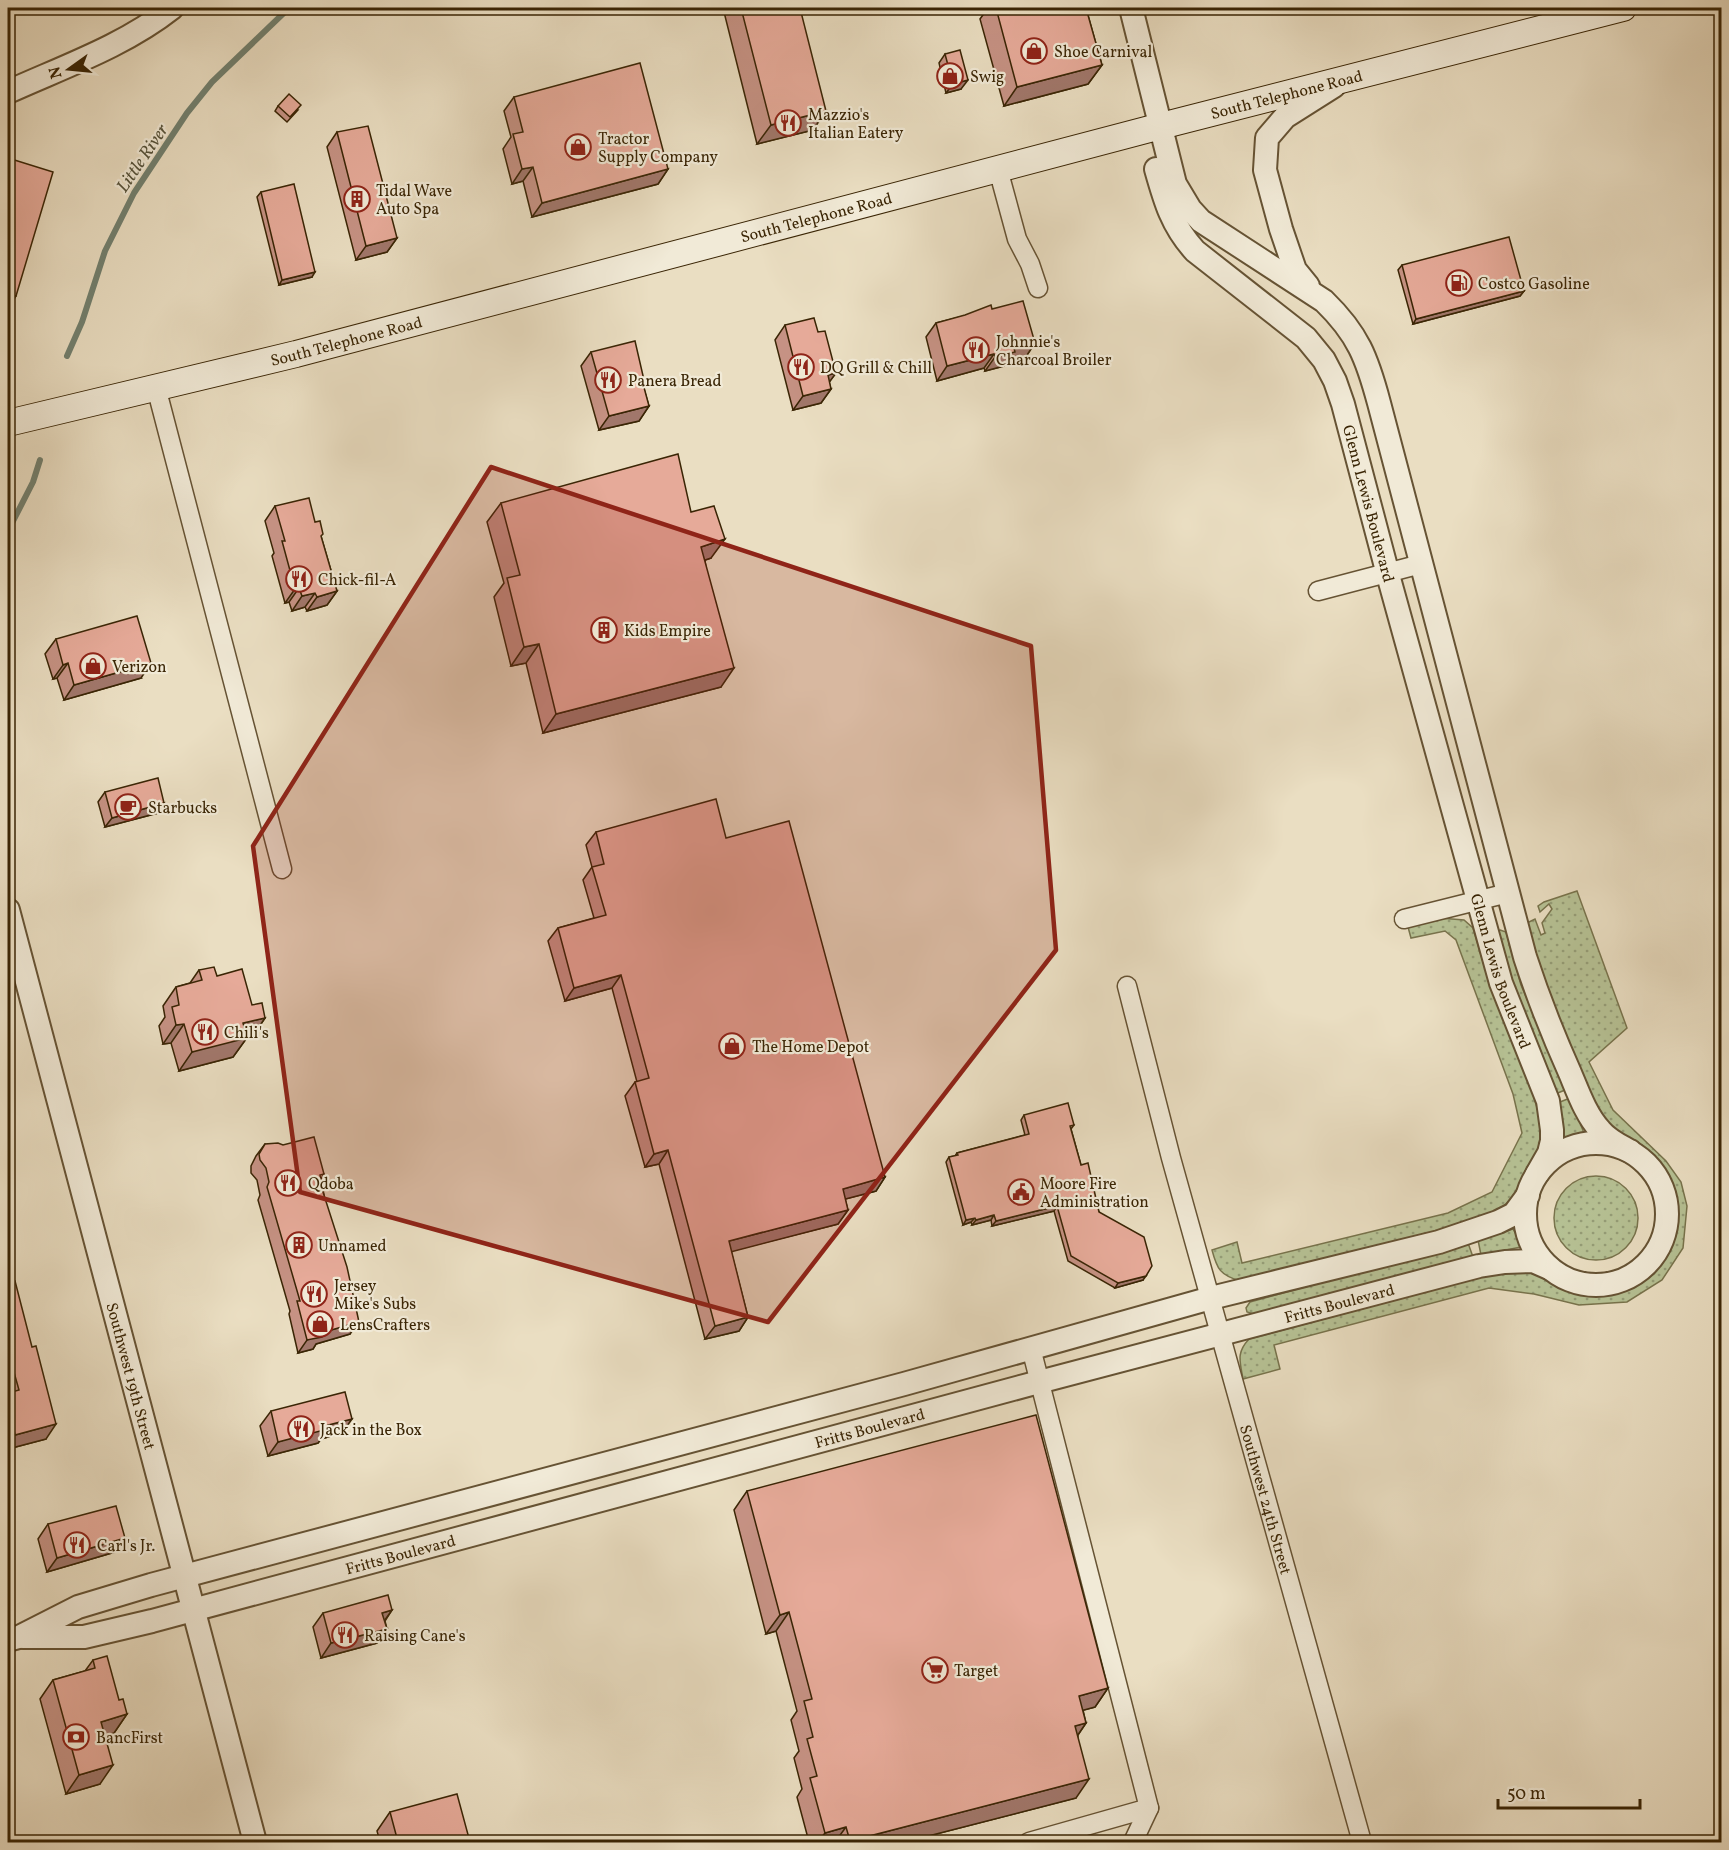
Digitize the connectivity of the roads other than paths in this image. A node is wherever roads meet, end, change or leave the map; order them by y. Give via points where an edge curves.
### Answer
1 (172, 8) edge
2 (1131, 8) edge
3 (1623, 8) edge
4 (1340, 82) junction
5 (8, 92) edge
6 (1161, 126) junction
7 (999, 169) junction
8 (1038, 288) dead end
9 (1317, 296) junction
10 (156, 387) junction
11 (8, 423) edge
12 (1421, 564) junction
13 (1387, 573) junction
14 (1318, 591) dead end
15 (282, 869) dead end
16 (1508, 893) junction
17 (1478, 901) junction
18 (8, 910) edge
19 (1404, 918) dead end
20 (1127, 986) dead end
21 (1630, 1151) junction
22 (1538, 1174) junction
23 (1528, 1195) junction
24 (1549, 1268) junction
25 (1211, 1298) junction
26 (1221, 1334) junction
27 (1031, 1348) junction
28 (1039, 1382) junction
29 (184, 1576) junction
30 (192, 1609) junction
31 (13, 1639) edge
32 (1149, 1808) junction
33 (1070, 1837) edge
34 (255, 1842) edge
35 (1029, 1842) edge
36 (1133, 1842) edge
37 (1362, 1842) edge

1 - 5 street via 137,32
2 - 6 street
3 - 4 main road, South Telephone Road
4 - 6 main road, South Telephone Road
4 - 9 street, Glenn Lewis Boulevard via 1285,117 1266,138 1265,170 1281,229 1295,270
6 - 7 main road, South Telephone Road
6 - 9 street, Glenn Lewis Boulevard via 1175,184 1201,221
6 - 13 street, Glenn Lewis Boulevard via 1155,165 1170,216 1183,238 1306,338 1335,381
7 - 8 street via 1017,239
7 - 10 main road, South Telephone Road via 327,346
9 - 12 street, Glenn Lewis Boulevard via 1340,316 1366,360
10 - 11 main road, South Telephone Road
10 - 15 street
12 - 13 street
12 - 16 street, Glenn Lewis Boulevard
13 - 14 street
13 - 17 street, Glenn Lewis Boulevard
16 - 17 street
16 - 21 street, Glenn Lewis Boulevard via 1537,995 1577,1090 1599,1129
17 - 19 street
17 - 22 street, Glenn Lewis Boulevard via 1501,983 1548,1101 1552,1141
18 - 29 street, Southwest 19th Street
20 - 25 street, Southwest 24th Street
21 - 22 street via 1608,1143 1584,1143 1550,1159
21 - 24 street via 1649,1166 1662,1186 1668,1210 1665,1233 1655,1255 1638,1272 1617,1283 1593,1286 1570,1281
22 - 23 street
23 - 24 street via 1526,1227 1534,1249
23 - 25 street, Fritts Boulevard via 1514,1214 1439,1242
24 - 26 street, Fritts Boulevard via 1533,1261 1479,1266
25 - 26 street, Southwest 24th Street
25 - 27 street, Fritts Boulevard
26 - 28 street, Fritts Boulevard
26 - 37 street, Southwest 24th Street
27 - 28 street
27 - 29 street, Fritts Boulevard
28 - 30 street, Fritts Boulevard
28 - 32 street
29 - 30 street, Southwest 19th Street
29 - 31 street, Fritts Boulevard via 78,1607
30 - 31 street, Fritts Boulevard via 84,1637
30 - 34 street, Southwest 19th Street
32 - 33 street
32 - 36 street
33 - 35 street

